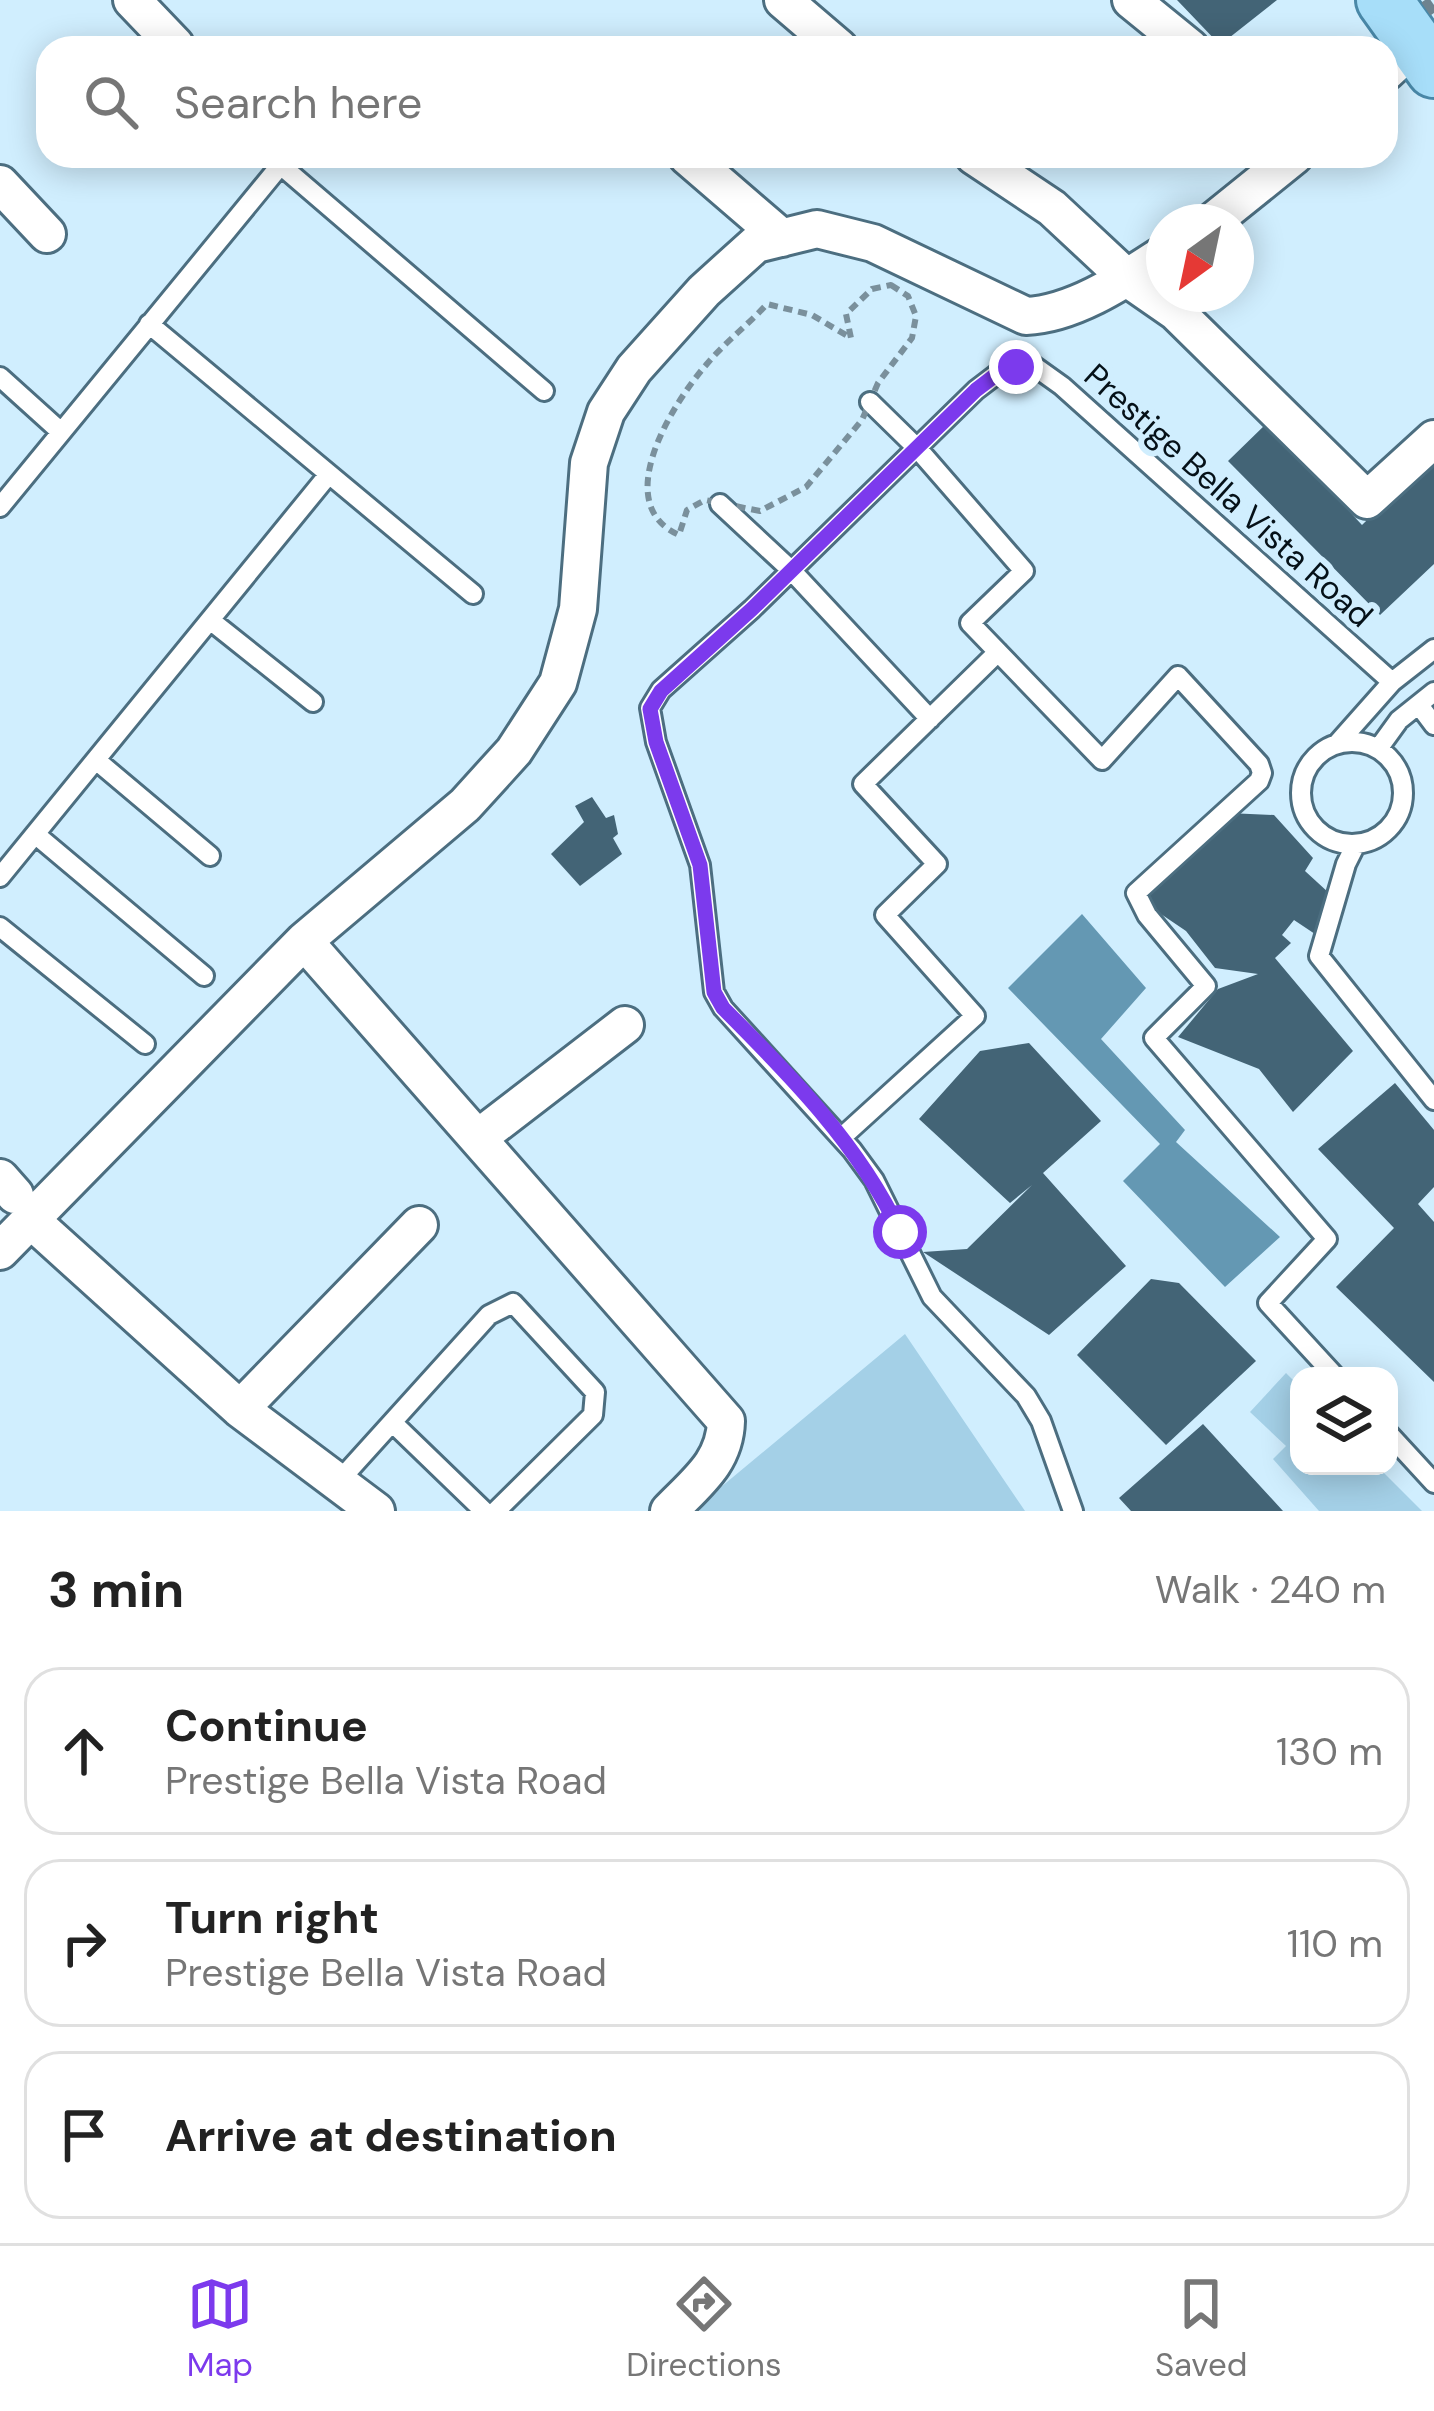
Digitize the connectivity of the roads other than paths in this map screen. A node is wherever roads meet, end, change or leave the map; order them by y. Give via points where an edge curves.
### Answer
1 (132, 0) edge
2 (783, 0) edge
3 (1131, 0) edge
4 (1384, 0) edge
5 (166, 36) edge
6 (825, 36) edge
7 (1175, 36) edge
8 (1412, 63) edge
9 (273, 168) edge
10 (290, 168) edge
11 (701, 168) edge
12 (992, 168) edge
13 (1279, 168) edge
14 (0, 184) edge
15 (1234, 204) edge
16 (47, 234) dead end
17 (782, 238) junction
18 (1146, 266) edge
19 (1127, 278) junction
20 (149, 324) junction
21 (0, 377) edge
22 (544, 391) dead end
23 (869, 402) road end
24 (61, 432) junction
25 (1434, 439) edge
26 (917, 448) junction
27 (329, 473) junction
28 (720, 504) road end
29 (0, 507) edge
30 (791, 570) junction
31 (473, 594) dead end
32 (210, 620) junction
33 (998, 652) junction
34 (1430, 659) edge
35 (1392, 682) junction
36 (1427, 699) edge
37 (313, 702) dead end
38 (930, 718) junction
39 (1434, 725) edge
40 (1337, 744) junction
41 (1378, 749) junction
42 (96, 760) junction
43 (1262, 773) junction
44 (1303, 779) junction
45 (35, 834) junction
46 (1356, 844) junction
47 (210, 856) dead end
48 (0, 877) edge
49 (0, 928) edge
50 (304, 941) junction
51 (204, 976) dead end
52 (625, 1024) dead end
53 (146, 1044) dead end
54 (1434, 1100) edge
55 (478, 1138) junction
56 (842, 1138) junction
57 (16, 1198) edge
58 (419, 1225) dead end
59 (0, 1251) edge
60 (1328, 1367) edge
61 (240, 1408) junction
62 (394, 1424) junction
63 (1398, 1444) edge
64 (339, 1481) junction
65 (1434, 1483) edge
66 (376, 1511) edge
67 (484, 1511) edge
68 (496, 1511) edge
69 (669, 1511) edge
70 (1072, 1511) edge

1 - 5 street
2 - 6 street
3 - 7 street
4 - 8 main road
9 - 20 lane
10 - 22 lane
11 - 17 street
12 - 19 street via 1052,208
13 - 15 street
14 - 16 street
17 - 19 street via 817,229 873,243 1026,316 1052,315
17 - 50 street via 756,244 704,291 606,412 589,463 578,609 558,683 514,751 464,805
18 - 19 street
19 - 25 street via 1176,312 1367,500
20 - 24 lane
20 - 27 lane
21 - 24 lane
23 - 26 lane
24 - 29 lane
26 - 30 lane, Prestige Bella Vista Road
26 - 33 lane via 1024,571 970,623
26 - 35 lane, Prestige Bella Vista Road via 997,374 1034,366
27 - 31 lane
27 - 32 lane
28 - 30 lane
30 - 38 lane
30 - 56 lane, Prestige Bella Vista Road via 654,698 650,716 700,865 714,992
32 - 37 lane
32 - 42 lane
33 - 38 lane
33 - 43 lane via 1102,760 1178,676
34 - 35 lane
35 - 40 lane
36 - 39 lane
36 - 41 lane
38 - 56 lane via 863,784 937,864 885,915 975,1016
40 - 41 lane
40 - 44 lane
41 - 46 lane via 1400,773 1402,805 1386,832
42 - 45 lane
42 - 47 lane
43 - 44 lane
43 - 60 lane via 1136,893 1206,986 1154,1039 1327,1239 1268,1303
44 - 46 lane via 1313,826
45 - 48 lane
45 - 51 lane
46 - 54 lane via 1319,956
49 - 53 lane
50 - 55 street
50 - 57 street
52 - 55 street
55 - 69 street via 726,1421 717,1461
56 - 70 lane, Prestige Bella Vista Road via 874,1180 932,1297 1026,1396
57 - 59 street
57 - 61 street
58 - 61 street
61 - 64 street
62 - 64 lane
62 - 67 lane
62 - 68 lane via 489,1315 513,1303 595,1392 593,1415
63 - 65 lane
64 - 66 street

